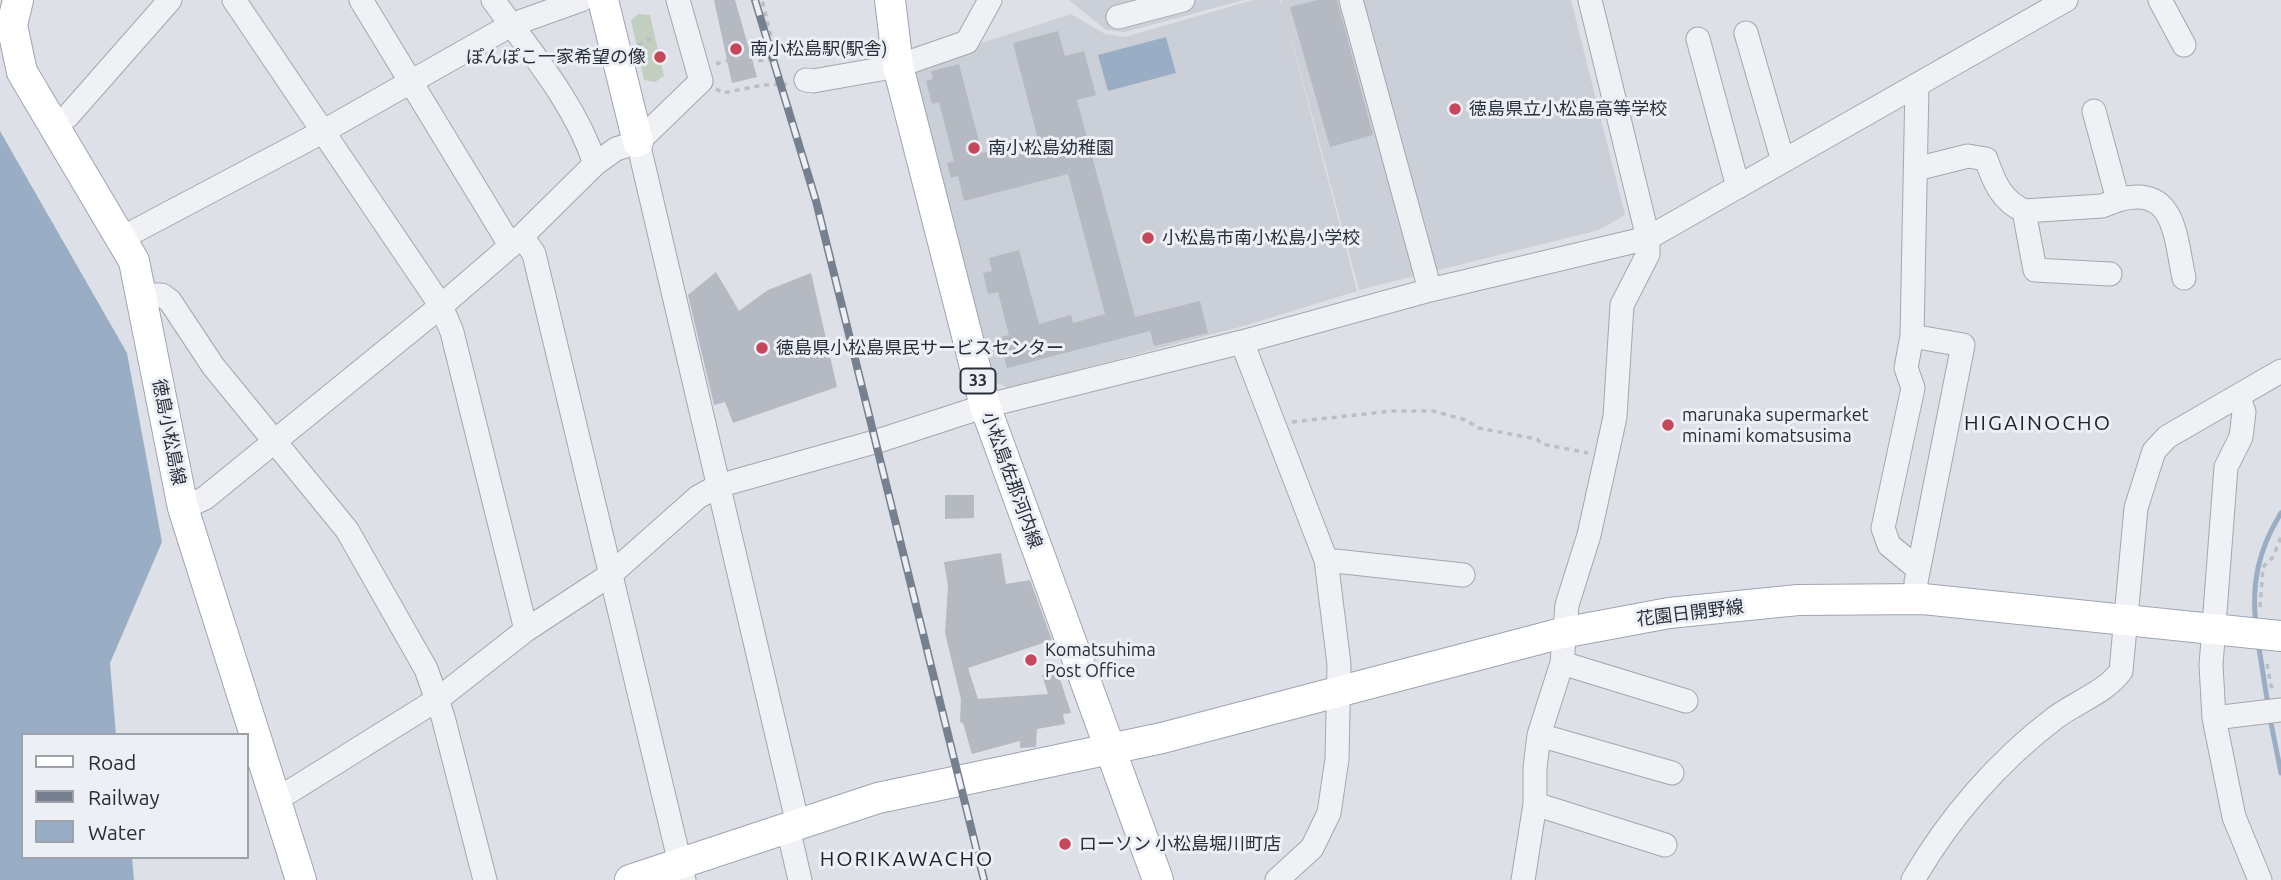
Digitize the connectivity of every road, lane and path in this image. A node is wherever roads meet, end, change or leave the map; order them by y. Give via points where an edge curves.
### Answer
1 (18, 0) edge
2 (170, 0) edge
3 (234, 0) edge
4 (361, 0) edge
5 (494, 0) edge
6 (678, 0) edge
7 (762, 0) edge
8 (890, 0) edge
9 (990, 0) edge
10 (1182, 0) edge
11 (1351, 0) edge
12 (1590, 0) edge
13 (2066, 0) edge
14 (2160, 0) edge
15 (602, 1) edge
16 (1118, 18) dead end
17 (511, 25) junction
18 (1746, 33) dead end
19 (0, 38) edge
20 (1698, 38) dead end
21 (656, 40) dead end
22 (2184, 45) dead end
23 (636, 47) dead end
24 (898, 66) junction
25 (22, 72) junction
26 (709, 72) junction
27 (806, 80) joint
28 (410, 82) junction
29 (1917, 85) junction
30 (2094, 111) dead end
31 (53, 124) junction
32 (324, 131) junction
33 (638, 142) junction
34 (1783, 161) junction
35 (595, 164) junction
36 (1916, 169) junction
37 (1738, 187) junction
38 (2118, 200) junction
39 (2024, 211) junction
40 (1648, 238) junction
41 (120, 239) junction
42 (516, 241) junction
43 (2110, 274) dead end
44 (2184, 278) dead end
45 (1430, 290) junction
46 (142, 295) junction
47 (441, 306) junction
48 (1912, 336) junction
49 (1242, 342) junction
50 (2281, 371) edge
51 (2239, 398) junction
52 (985, 406) junction
53 (1273, 424) junction
54 (275, 443) junction
55 (1604, 456) junction
56 (718, 486) junction
57 (183, 508) junction
58 (2281, 537) edge
59 (1326, 560) junction
60 (1918, 569) junction
61 (610, 575) junction
62 (1463, 575) dead end
63 (1914, 599) junction
64 (2260, 607) dead end
65 (2125, 619) junction
66 (2211, 629) junction
67 (526, 631) junction
68 (1562, 633) junction
69 (2281, 636) edge
70 (1562, 663) junction
71 (2267, 664) dead end
72 (1338, 690) junction
73 (438, 699) junction
74 (1686, 701) dead end
75 (2275, 708) edge
76 (2214, 718) junction
77 (1539, 735) junction
78 (1112, 748) junction
79 (1672, 773) dead end
80 (274, 796) junction
81 (1535, 804) junction
82 (793, 826) junction
83 (1665, 845) dead end
84 (683, 872) edge
85 (301, 880) edge
86 (485, 880) edge
87 (630, 880) edge
88 (800, 880) edge
89 (1158, 880) edge
90 (1277, 880) edge
91 (1523, 880) edge
92 (1913, 880) edge
93 (2260, 880) edge

1 - 25 main road, 徳島小松島線 via 12,25
2 - 31 street via 68,116
3 - 32 street
4 - 28 street
5 - 17 street
6 - 26 street
7 - 26 path via 776,57 750,63 748,55
8 - 24 main road, 小松島佐那河内線 / 33
9 - 24 street via 967,42
10 - 16 street
11 - 45 street
12 - 40 street
13 - 29 street
14 - 22 street
15 - 17 street
15 - 33 main road
17 - 28 street
17 - 35 street via 568,107
18 - 34 street
19 - 25 main road
20 - 37 street
21 - 23 path via 642,41
24 - 27 street
24 - 52 main road, 小松島佐那河内線 / 33
25 - 31 main road, 徳島小松島線
26 - 27 path via 723,93
26 - 33 street
28 - 32 street
28 - 42 street
29 - 34 street
29 - 36 street
30 - 38 street
31 - 41 main road, 徳島小松島線
32 - 41 street
32 - 47 street
33 - 35 street via 616,149
33 - 56 street
34 - 37 street
35 - 42 street
36 - 39 street via 1968,156 1986,159 1996,186 2011,205
36 - 48 street
37 - 40 street
38 - 39 street via 2102,206
38 - 44 street via 2138,195 2162,205 2170,214
39 - 43 street via 2035,270
40 - 45 street
40 - 55 street via 1648,254 1622,304 1615,417
41 - 46 main road, 徳島小松島線 via 134,261
42 - 47 street
42 - 61 street via 534,254
45 - 49 street
46 - 54 street via 162,295 170,302 213,366
46 - 57 main road, 徳島小松島線
47 - 54 street
47 - 67 street via 453,332
48 - 60 street via 1906,368 1913,388 1883,528 1889,545
48 - 60 street via 1964,345
49 - 52 street
49 - 53 street
50 - 51 street
51 - 65 street via 2167,437 2154,451 2136,508
51 - 66 street via 2244,412 2241,437 2226,467
52 - 56 street
52 - 78 main road, 小松島佐那河内線 / 33
53 - 55 path via 1433,411 1478,428
53 - 59 street
54 - 57 street via 205,498
54 - 73 street via 347,530
55 - 68 street via 1589,535
56 - 61 street via 698,496
56 - 82 street
57 - 80 main road, 徳島小松島線
58 - 64 path via 2273,557 2263,566
59 - 62 street
59 - 72 street
60 - 63 street
61 - 67 street
61 - 84 street
63 - 65 main road, 花園日開野線
63 - 68 main road, 花園日開野線 via 1798,600 1669,613
65 - 66 main road, 花園日開野線
65 - 92 street via 2121,671 2114,681 2056,718 2009,759 1936,839
66 - 69 main road, 花園日開野線
66 - 76 street
67 - 73 street
68 - 70 street
68 - 72 main road, 花園日開野線
70 - 74 street
70 - 77 street
71 - 75 path
72 - 78 main road, 花園日開野線
72 - 90 street via 1337,759 1329,813 1312,848
73 - 80 street via 289,792
73 - 86 street
75 - 76 street
76 - 93 street via 2234,817
77 - 79 street
77 - 81 street
78 - 82 main road via 878,798
78 - 89 main road, 小松島佐那河内線 / 33
80 - 85 main road, 徳島小松島線
81 - 83 street
81 - 91 street
82 - 84 main road
82 - 88 street
84 - 87 main road

